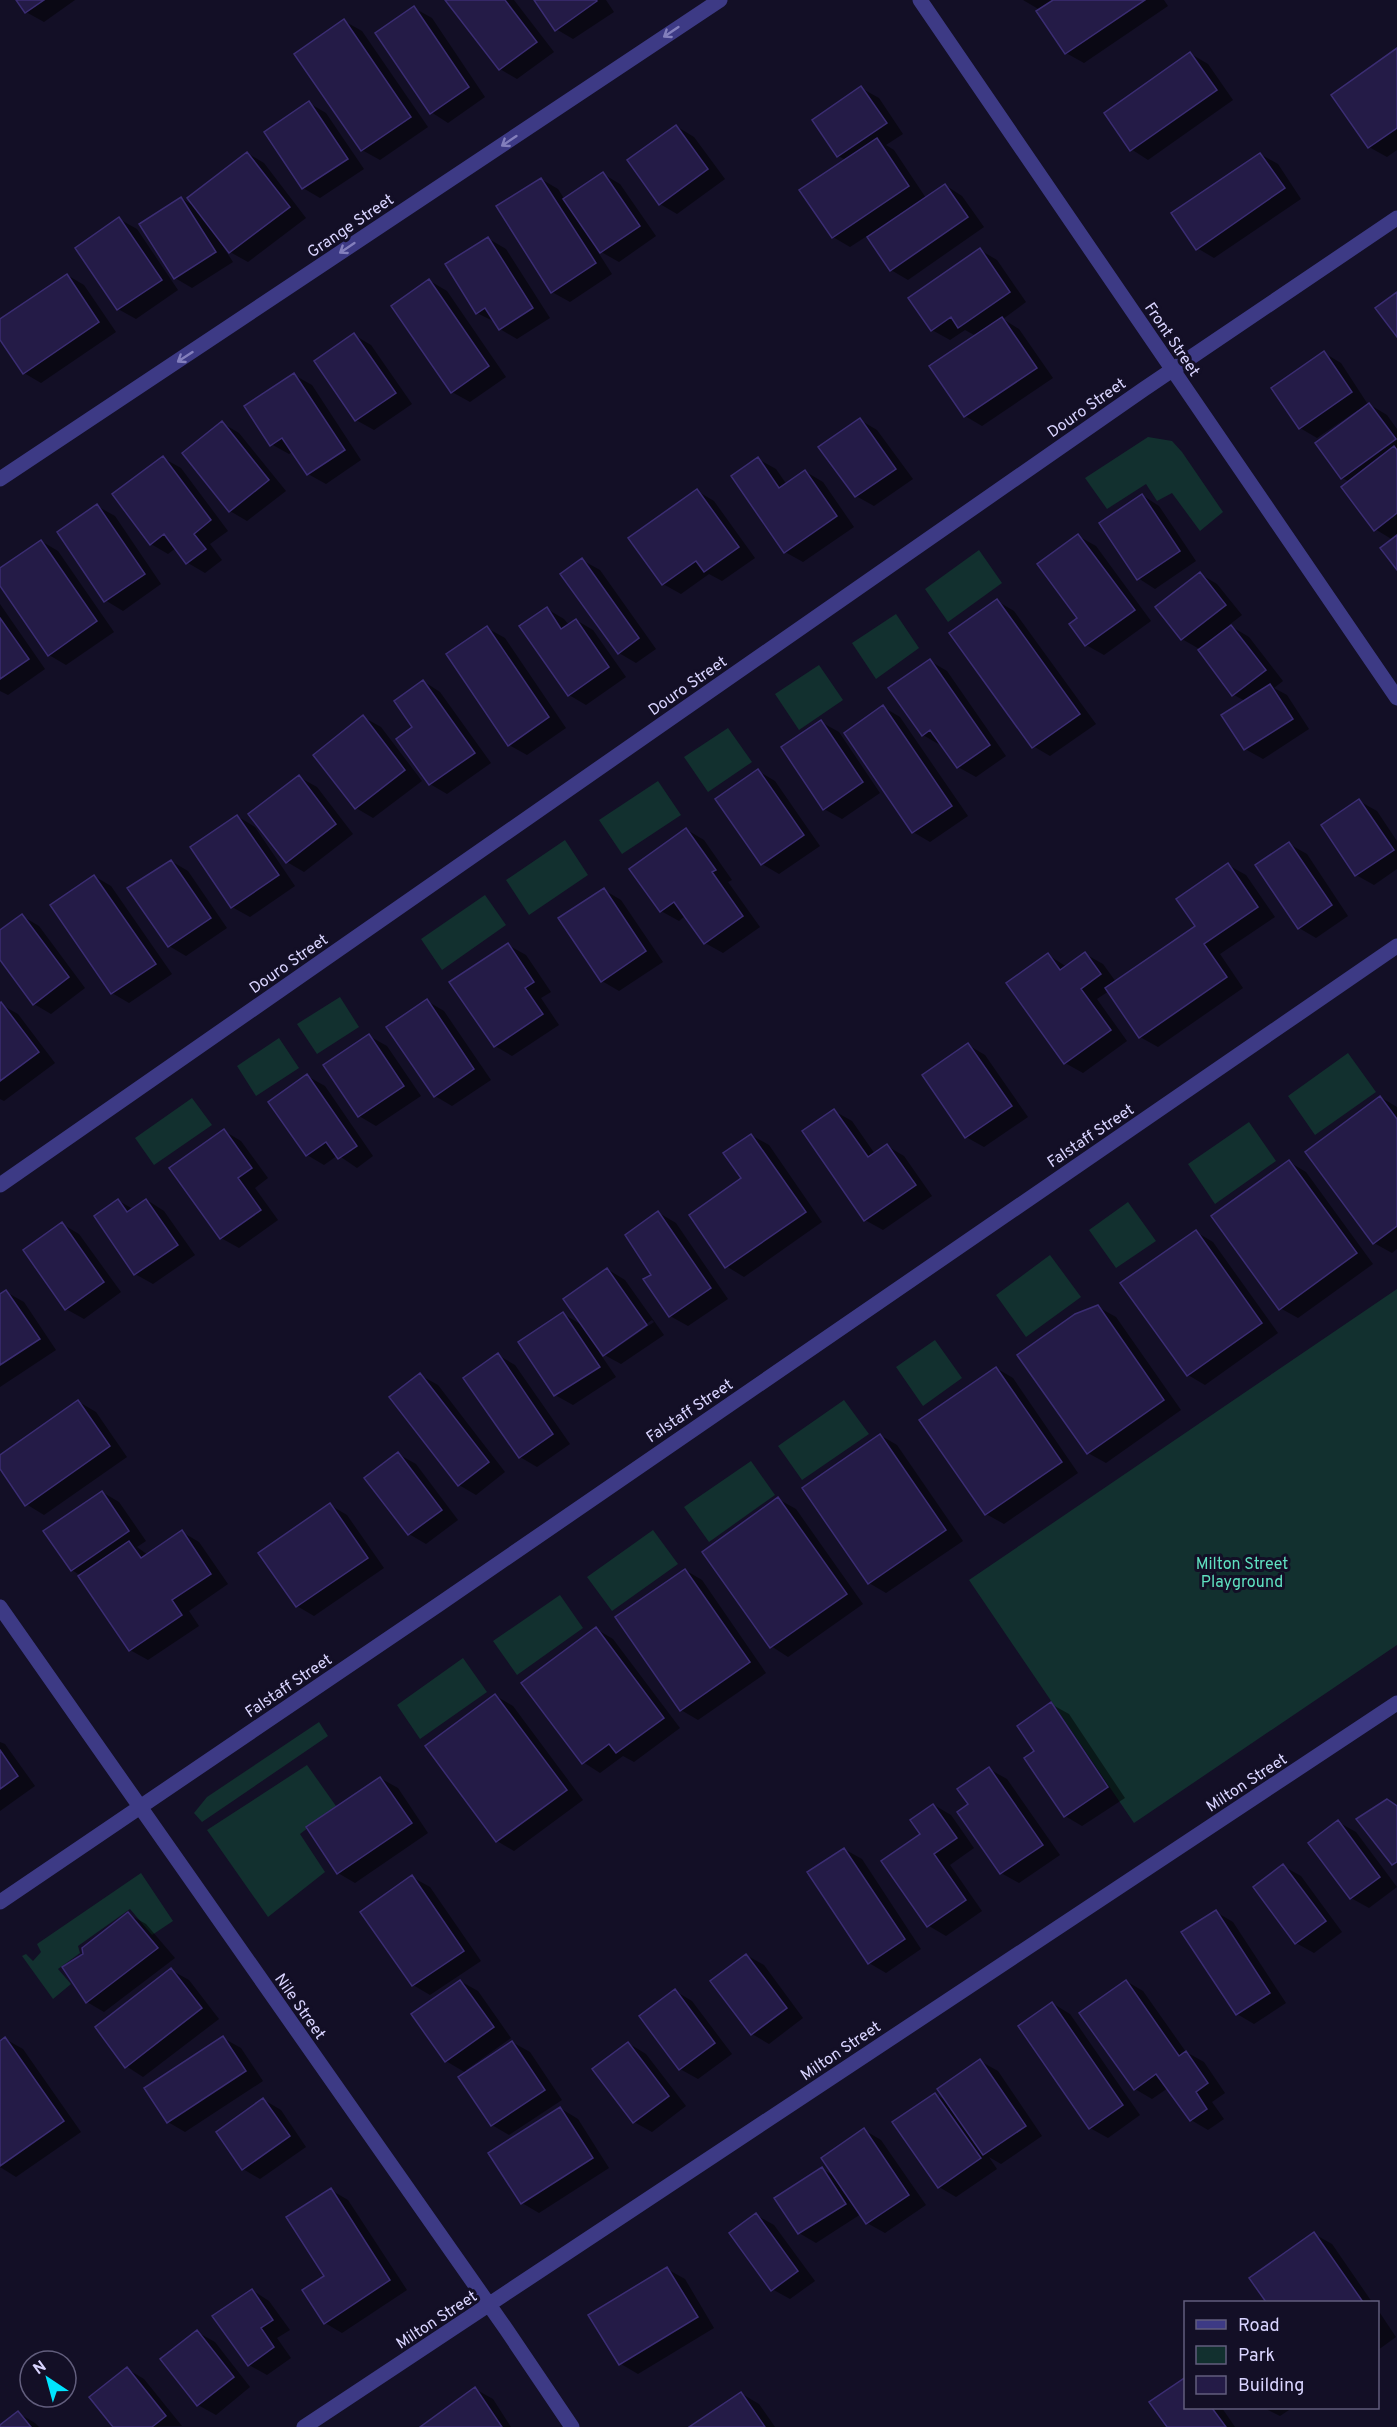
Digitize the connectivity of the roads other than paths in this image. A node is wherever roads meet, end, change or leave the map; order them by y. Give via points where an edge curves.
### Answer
1 (720, 0) edge
2 (920, 0) edge
3 (1397, 218) edge
4 (1173, 370) junction
5 (0, 479) edge
6 (1397, 698) edge
7 (1397, 946) edge
8 (0, 1185) edge
9 (0, 1607) edge
10 (1397, 1703) edge
11 (140, 1806) junction
12 (0, 1902) edge
13 (489, 2306) junction
14 (304, 2427) edge
15 (572, 2427) edge

1 -> 5 street, Grange Street
2 - 4 street, Front Street
3 - 4 street, Douro Street
4 - 6 street, Front Street
4 - 8 street, Douro Street
7 - 11 street, Falstaff Street
9 - 11 street, Nile Street
10 - 13 street, Milton Street
11 - 12 street, Falstaff Street
11 - 13 street, Nile Street
13 - 14 street, Milton Street
13 - 15 street, Nile Street

